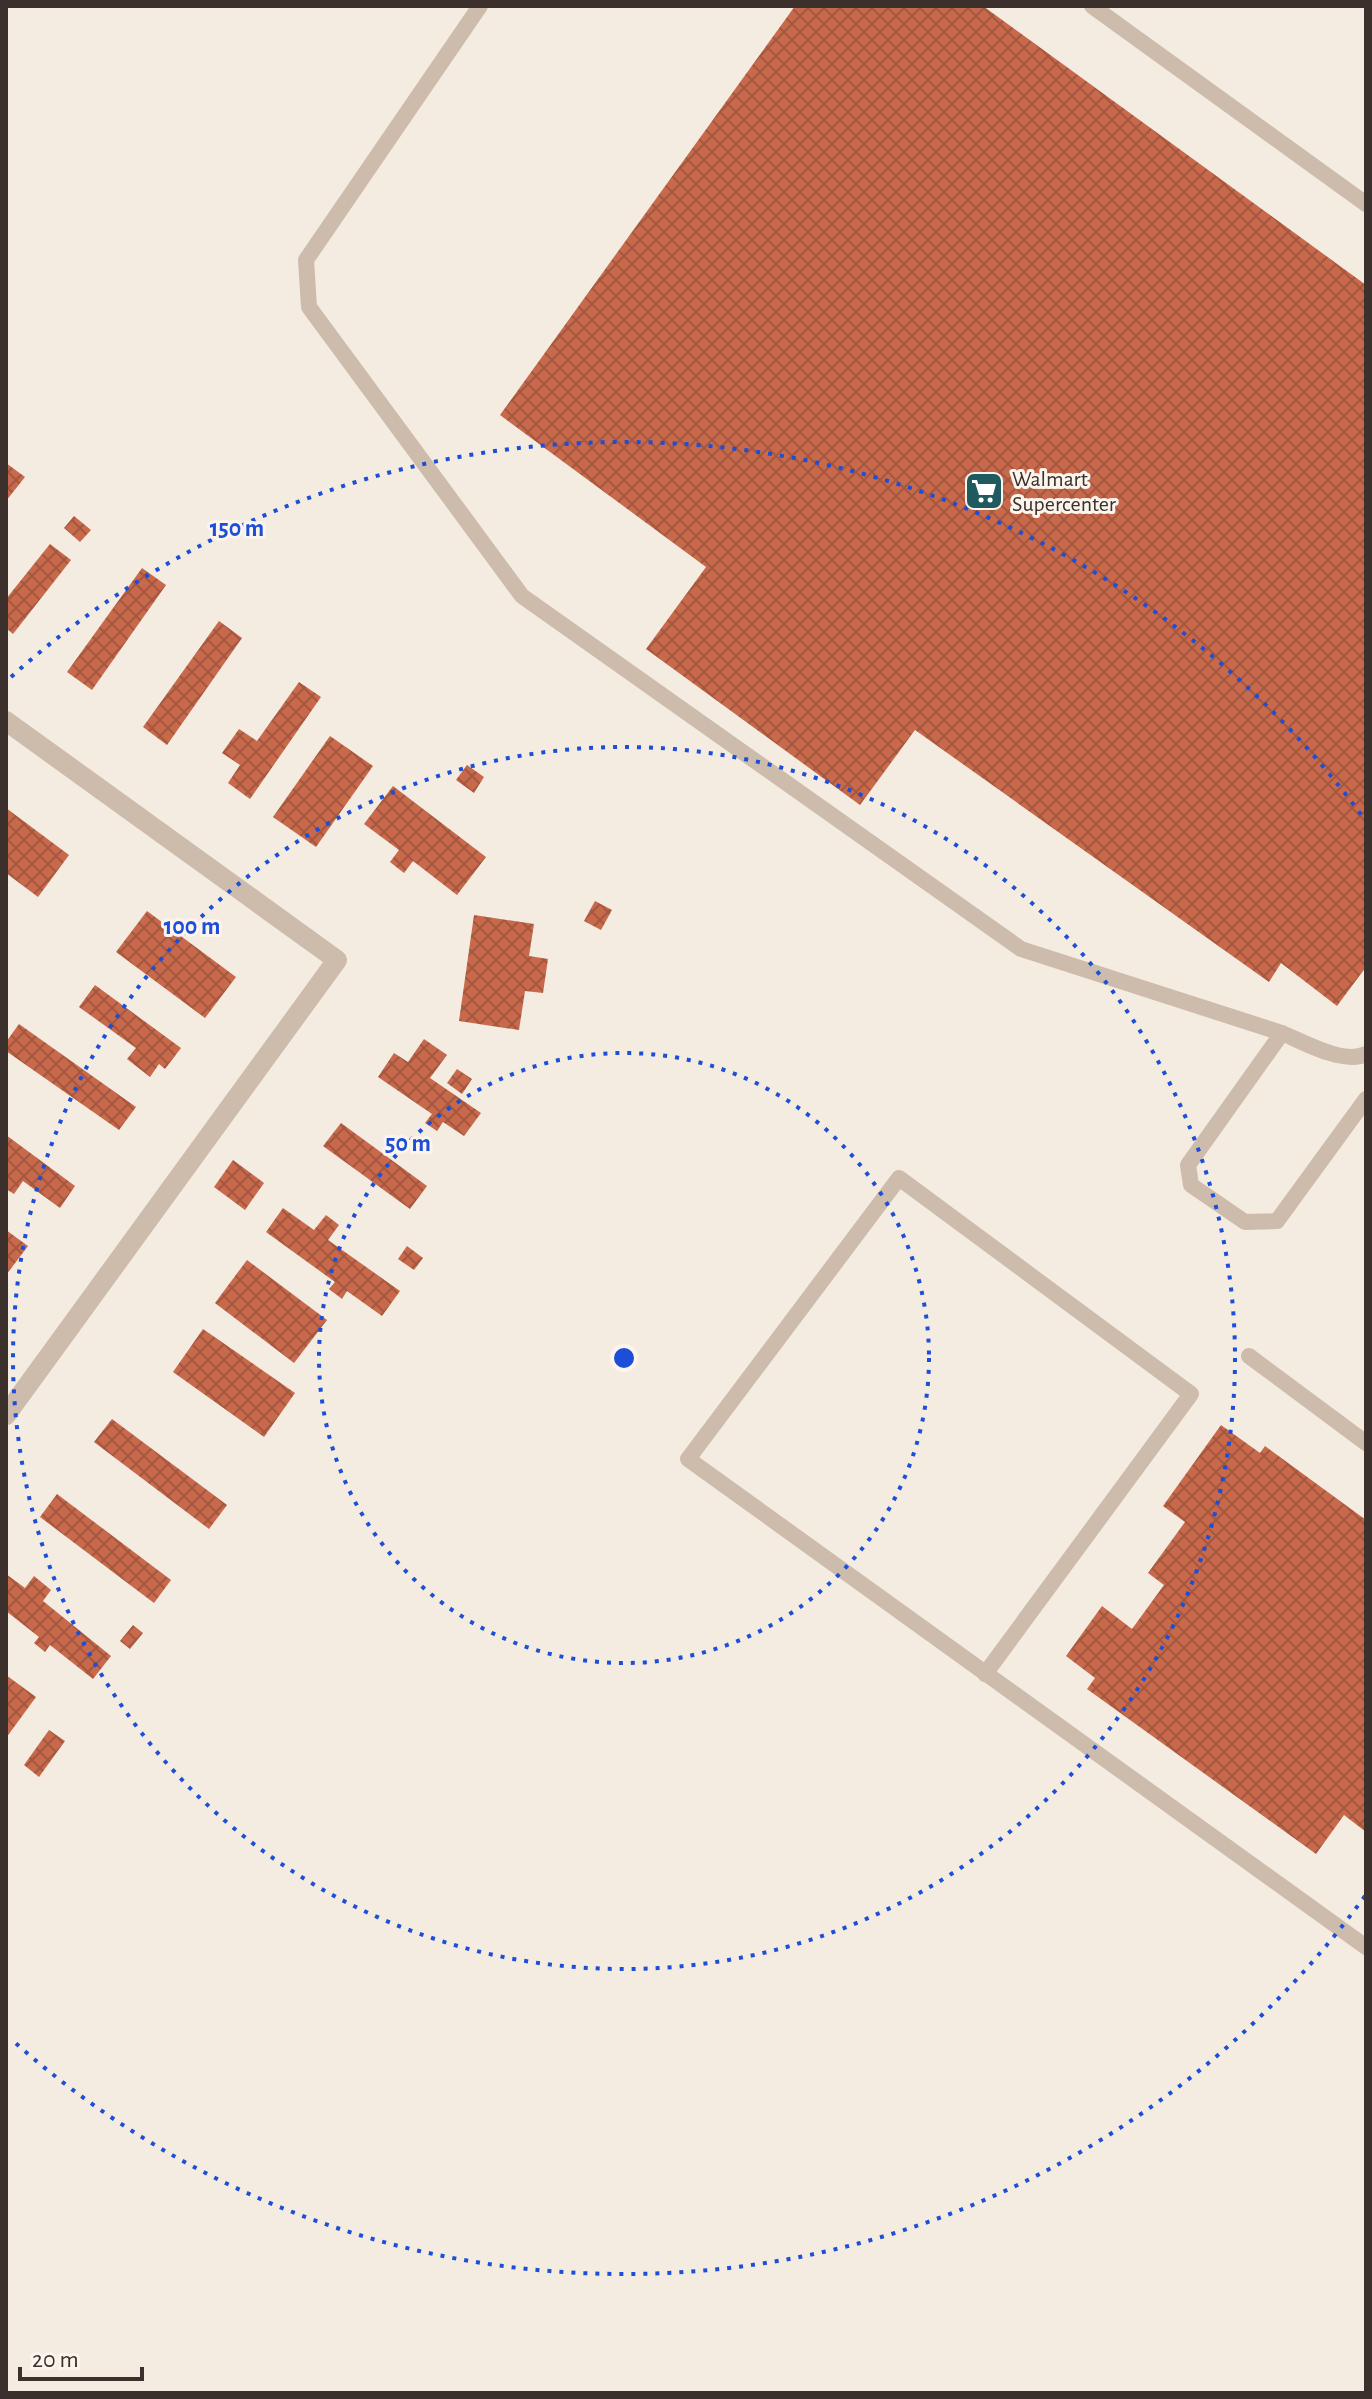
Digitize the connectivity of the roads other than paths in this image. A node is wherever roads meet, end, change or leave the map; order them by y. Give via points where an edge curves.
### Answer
1 (480, 6) edge
2 (1092, 6) edge
3 (1366, 204) edge
4 (6, 721) edge
5 (1282, 1033) junction
6 (1366, 1054) edge
7 (1366, 1099) edge
8 (1249, 1356) dead end
9 (6, 1415) edge
10 (1366, 1443) edge
11 (985, 1674) junction
12 (1364, 1940) edge

1 - 5 lane via 306,260 309,307 522,596 1021,949
2 - 3 lane
4 - 9 street via 337,960
5 - 6 lane via 1330,1054
5 - 7 lane via 1188,1165 1191,1185 1245,1222 1277,1221
8 - 10 lane
11 - 11 lane via 688,1459 899,1178 1191,1394
11 - 12 lane

